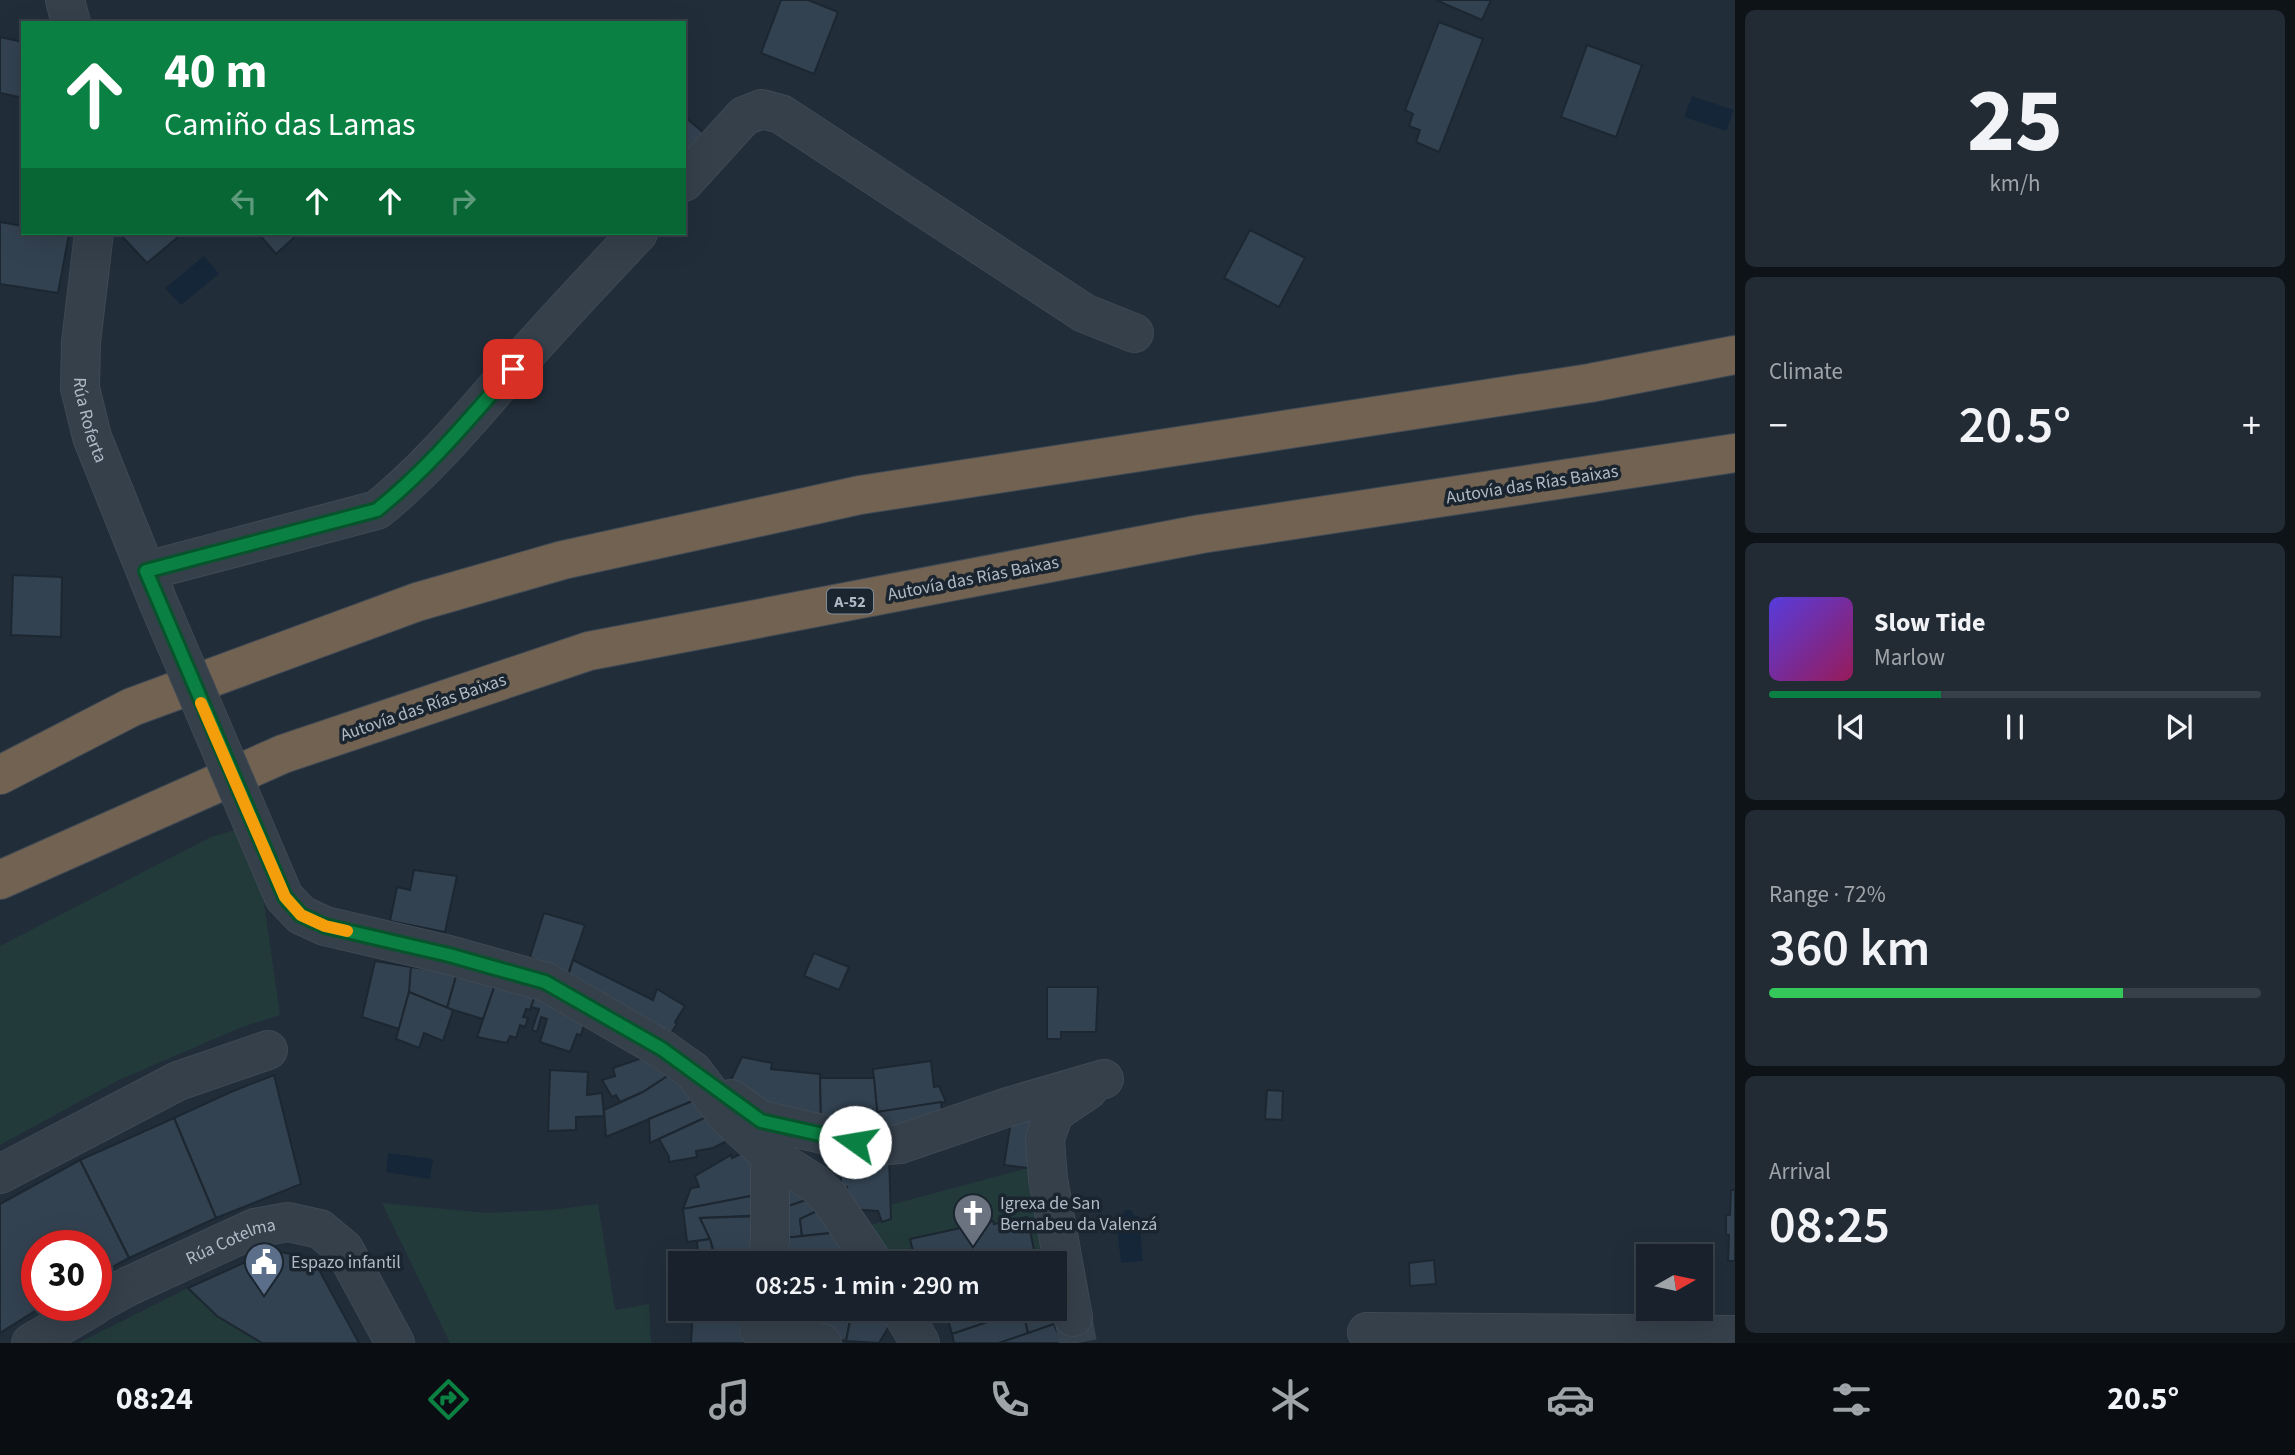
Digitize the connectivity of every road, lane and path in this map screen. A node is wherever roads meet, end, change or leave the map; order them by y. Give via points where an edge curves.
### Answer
1 (65, 0) edge
2 (70, 21) edge
3 (686, 180) edge
4 (94, 235) edge
5 (636, 235) edge
6 (1134, 333) dead end
7 (1735, 355) edge
8 (1735, 453) edge
9 (151, 584) junction
10 (0, 775) edge
11 (0, 880) edge
12 (268, 1051) dead end
13 (693, 1071) junction
14 (770, 1155) junction
15 (0, 1174) edge
16 (768, 1251) edge
17 (865, 1251) edge
18 (112, 1296) edge
19 (1073, 1317) tunnel mouth
20 (68, 1321) edge
21 (759, 1327) edge
22 (1367, 1332) dead end
23 (1735, 1335) edge
24 (31, 1343) edge
25 (395, 1343) edge
26 (822, 1343) edge

1 - 2 street
3 - 6 street via 744,116 762,109 781,114 1084,313
4 - 9 street, Rúa Roferta via 79,388 92,437
5 - 9 street via 458,432 377,510
7 - 10 highway via 1590,383 860,495 562,560 417,602 132,707
8 - 11 highway, Autovía das Rías Baixas / A-52 via 1201,534 589,651 283,754
9 - 13 street, Rúa Roferta, bridge via 285,897 301,915 325,926 545,982
12 - 15 street via 178,1081
13 - 14 street via 727,1116
13 - 19 street via 761,1121 876,1146 900,1144 1104,1079 1055,1113 1045,1139
14 - 16 street
14 - 17 street via 829,1197
18 - 25 street, Rúa Cotelma via 255,1228 288,1222 320,1229 344,1249
20 - 24 street, Rúa Cotelma
21 - 26 street
22 - 23 street

